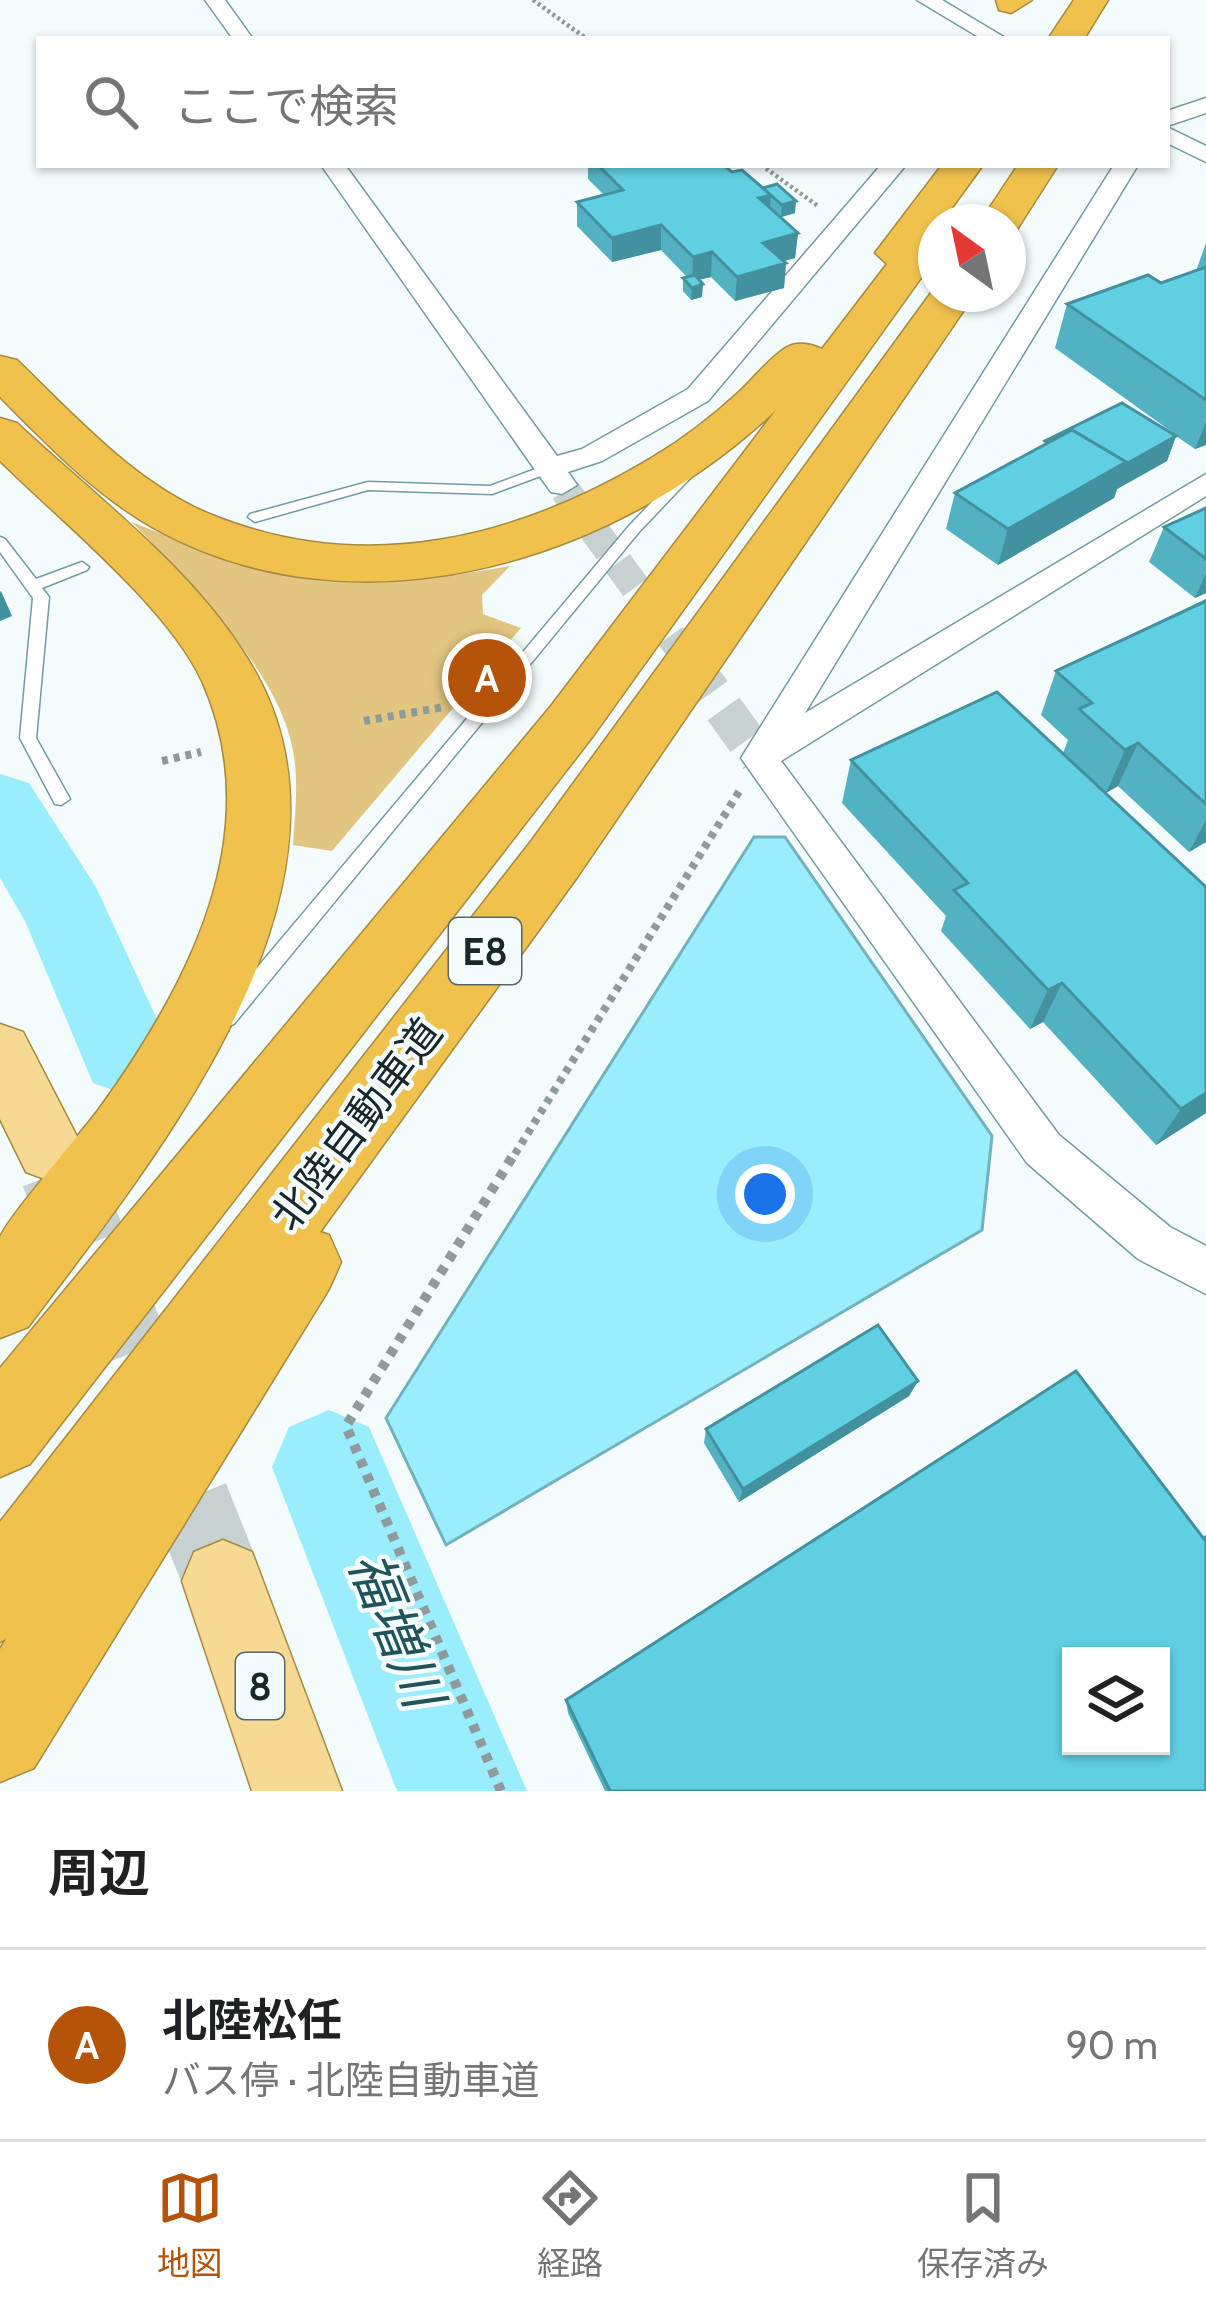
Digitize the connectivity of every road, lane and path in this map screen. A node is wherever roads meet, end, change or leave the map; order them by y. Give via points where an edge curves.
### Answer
1 (215, 0) edge
2 (533, 0) edge
3 (927, 0) edge
4 (1013, 1) edge
5 (1089, 3) edge
6 (241, 36) edge
7 (583, 36) edge
8 (993, 36) edge
9 (999, 36) edge
10 (1059, 36) edge
11 (1068, 36) edge
12 (1206, 105) edge
13 (1170, 118) edge
14 (1170, 136) edge
15 (1206, 155) edge
16 (335, 168) edge
17 (765, 168) edge
18 (891, 168) edge
19 (961, 168) edge
20 (979, 168) edge
21 (1036, 168) edge
22 (1124, 168) edge
23 (953, 204) edge
24 (1012, 204) edge
25 (843, 224) junction
26 (918, 252) edge
27 (940, 312) edge
28 (0, 370) edge
29 (733, 425) junction
30 (0, 433) edge
31 (557, 479) junction
32 (1206, 483) edge
33 (255, 517) dead end
34 (0, 542) edge
35 (82, 567) dead end
36 (33, 586) junction
37 (453, 711) dead end
38 (364, 721) dead end
39 (218, 748) dead end
40 (759, 758) junction
41 (162, 761) dead end
42 (61, 800) dead end
43 (555, 858) junction
44 (0, 1052) edge
45 (79, 1155) junction
46 (1206, 1270) edge
47 (0, 1299) edge
48 (0, 1434) edge
49 (223, 1581) tunnel mouth
50 (0, 1596) edge
51 (0, 1734) edge
52 (297, 1791) edge
53 (501, 1791) edge

1 - 6 street
2 - 7 path
3 - 8 street
4 - 9 street
5 - 10 highway
5 - 11 highway
12 - 13 street
14 - 15 street
16 - 31 street
17 - 25 path
18 - 25 street
19 - 29 highway via 829,330
20 - 23 highway, 北陸自動車道 / E8
21 - 24 highway
22 - 40 street
25 - 31 street via 698,395
26 - 48 highway, 北陸自動車道 / E8 via 572,721
27 - 43 highway, 北陸自動車道 / E8
28 - 29 highway via 145,500 254,549 317,561 384,563 514,544 619,504
29 - 45 lane
30 - 45 highway via 196,632 254,731 264,785 248,906 223,967
31 - 33 lane via 492,490 368,487
32 - 40 street
34 - 36 lane
35 - 36 lane
36 - 42 lane via 41,597 28,739
37 - 38 path via 439,706
39 - 41 path
40 - 46 street via 1043,1148 1154,1244
40 - 53 path via 346,1426
43 - 50 highway, 北陸自動車道 / E8
43 - 51 highway
44 - 45 main road
45 - 47 highway
49 - 52 main road, 8

